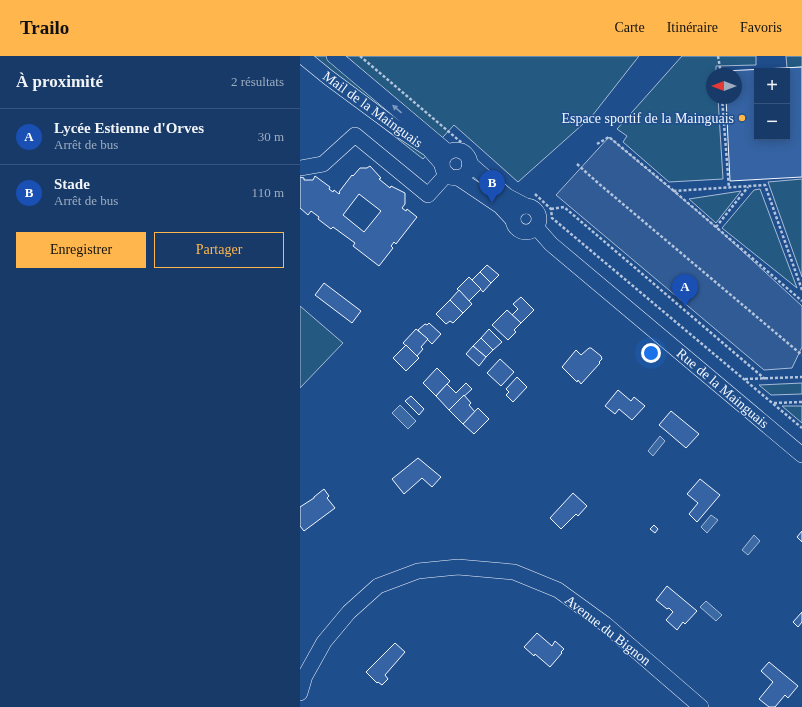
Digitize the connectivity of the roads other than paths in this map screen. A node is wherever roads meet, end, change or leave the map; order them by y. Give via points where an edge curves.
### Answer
1 (302, 56) edge
2 (334, 56) edge
3 (470, 157) junction
4 (448, 167) junction
5 (300, 168) edge
6 (526, 206) junction
7 (512, 220) junction
8 (536, 227) junction
9 (802, 455) edge
10 (300, 693) edge
11 (701, 707) edge

1 - 4 street, Mail de la Mainguais via 429,150
4 -> 2 street, Mail de la Mainguais
3 - 4 street via 466,173
3 - 4 street via 454,150
3 - 6 street via 507,196
4 - 5 street via 428,195 355,135 323,164
4 - 7 street, Mail de la Mainguais via 500,206
6 - 7 street via 518,209
6 - 8 street via 537,213
7 - 8 street via 515,227 522,232 530,232
8 - 9 street, Rue de la Mainguais via 551,244
10 - 11 street, Avenue du Bignon via 305,676 324,642 349,612 378,586 418,571 458,567 514,572 558,590 605,624

